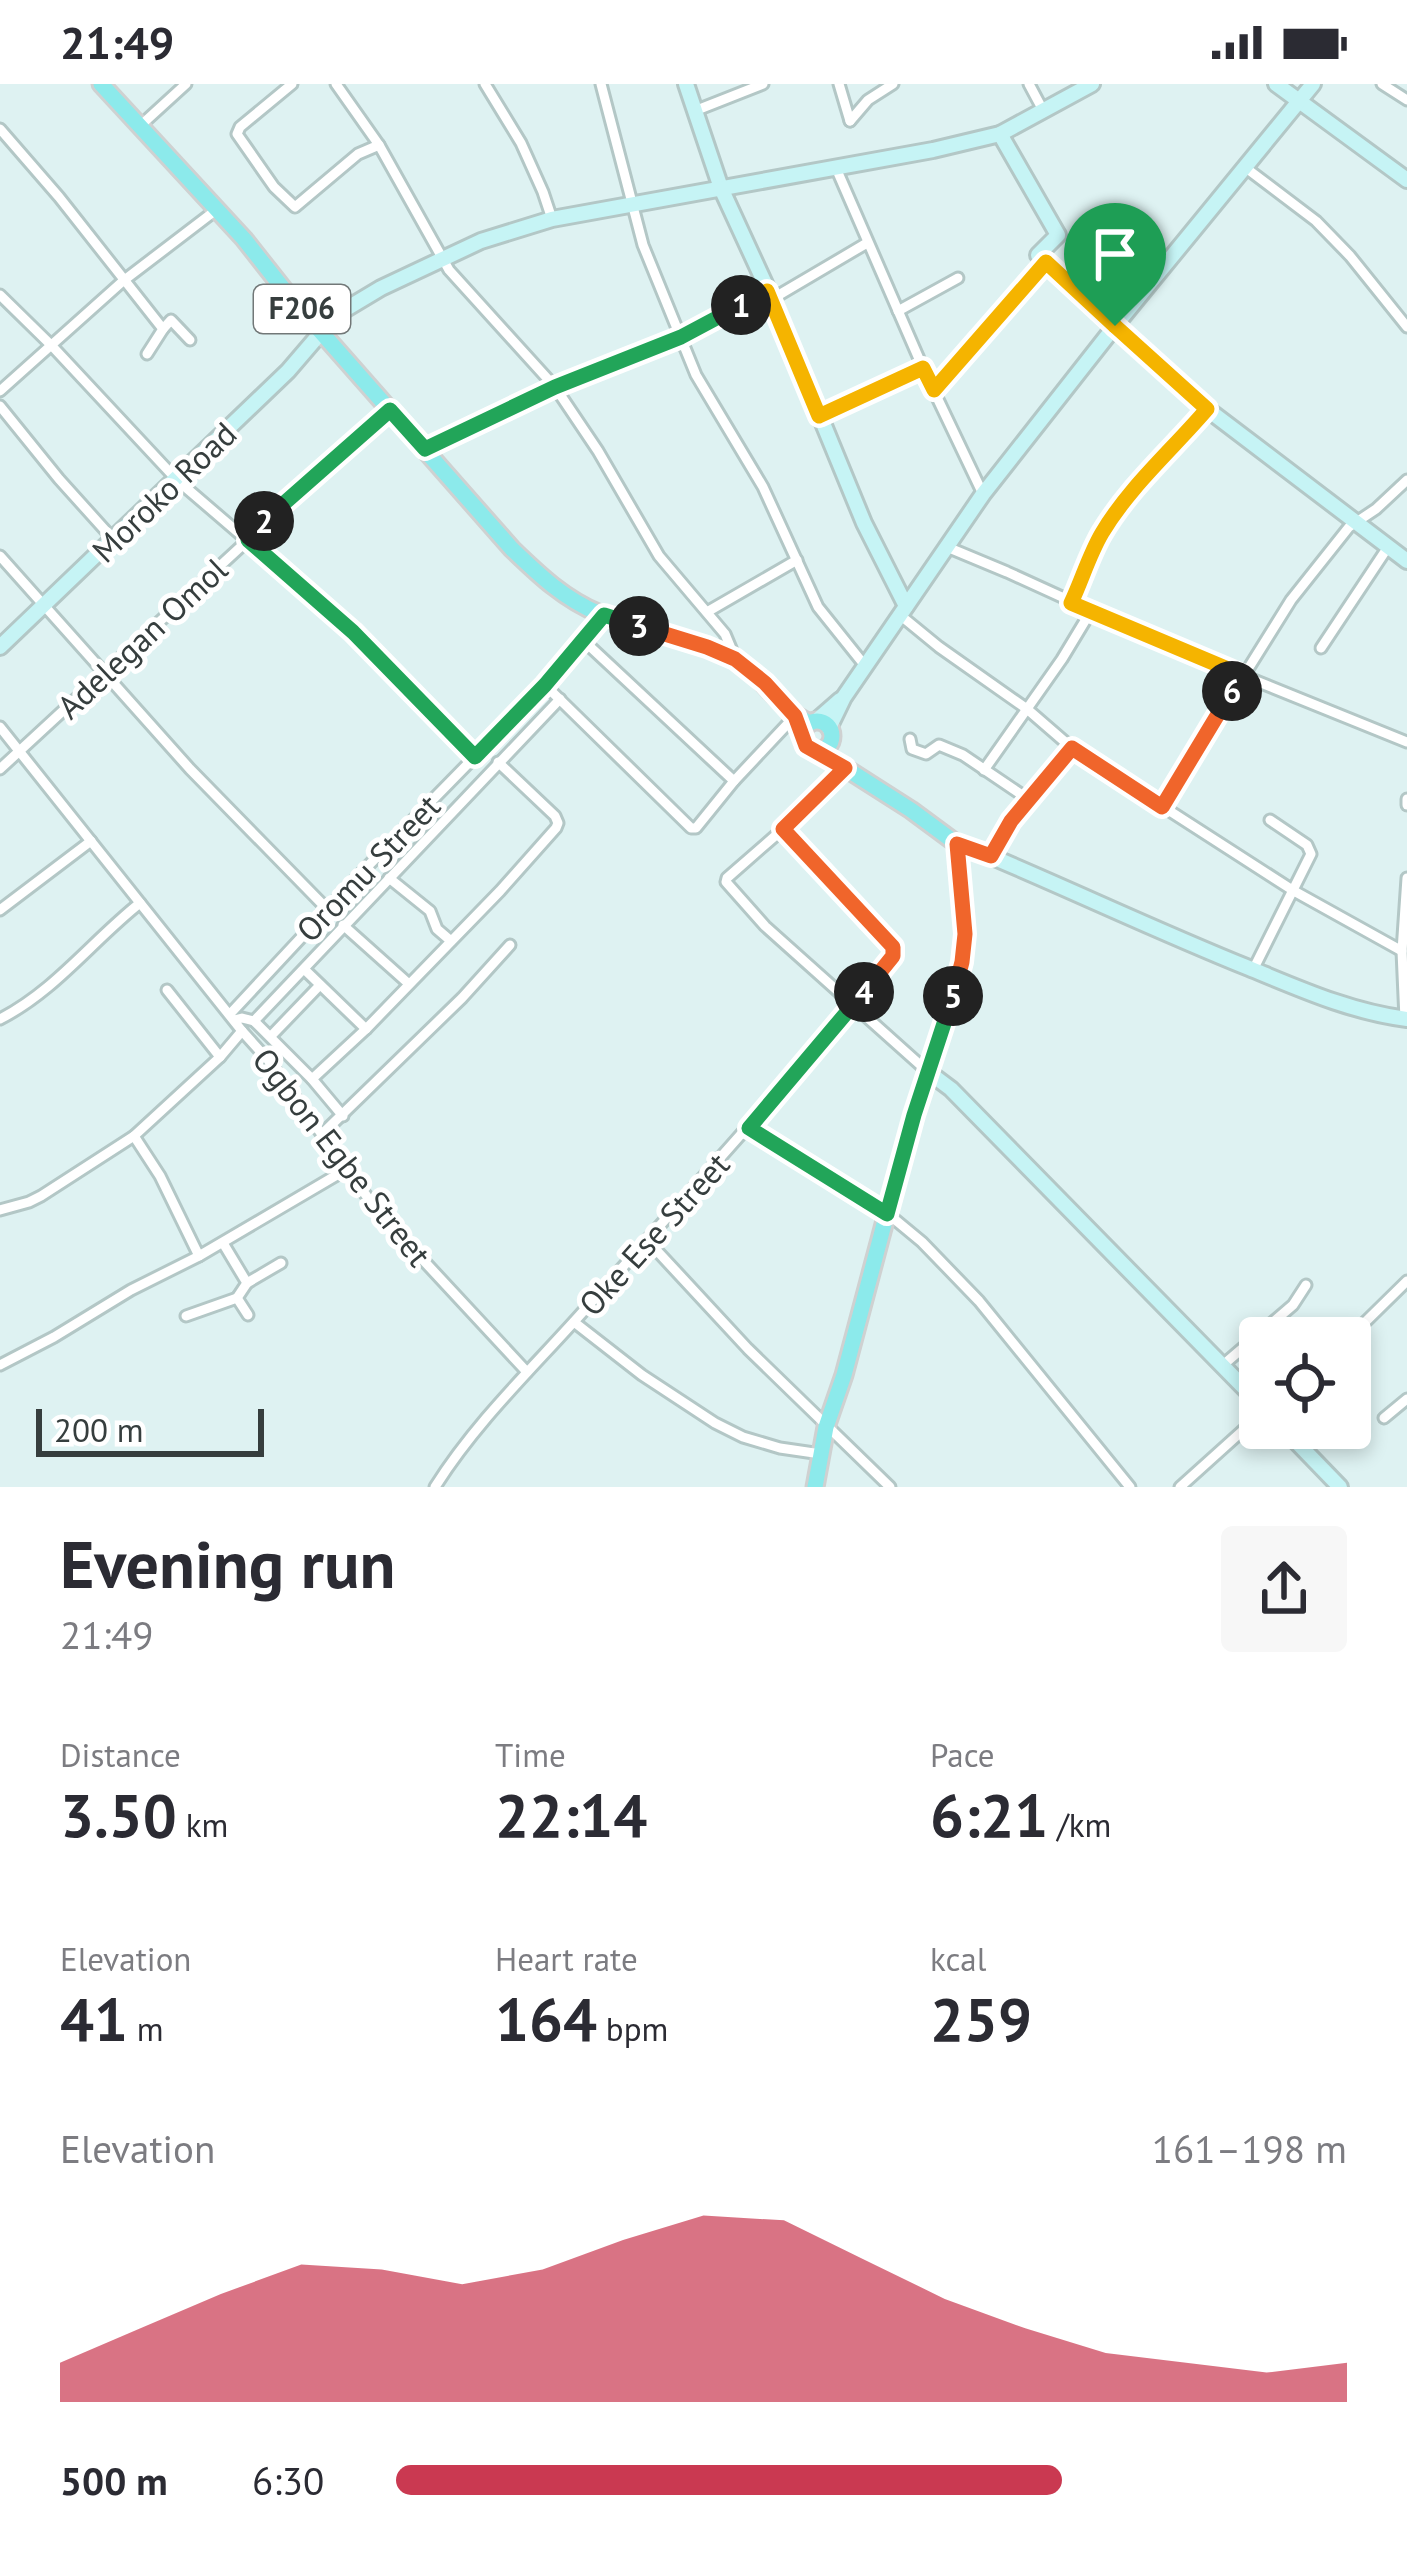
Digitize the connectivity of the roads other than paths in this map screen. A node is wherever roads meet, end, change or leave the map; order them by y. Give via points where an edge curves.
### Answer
1 (186, 84) edge
2 (292, 84) edge
3 (336, 84) edge
4 (485, 84) edge
5 (601, 84) edge
6 (686, 84) edge
7 (764, 84) edge
8 (839, 84) edge
9 (893, 84) edge
10 (1029, 84) edge
11 (1092, 84) edge
12 (1276, 84) edge
13 (1313, 84) edge
14 (1382, 84) edge
15 (105, 85) edge
16 (1407, 100) edge
17 (1300, 102) junction
18 (697, 110) junction
19 (1044, 112) junction
20 (140, 126) junction
21 (0, 129) edge
22 (1000, 134) junction
23 (379, 145) junction
24 (836, 168) junction
25 (1246, 168) junction
26 (1407, 180) edge
27 (721, 188) junction
28 (633, 206) junction
29 (216, 210) junction
30 (552, 219) junction
31 (867, 243) junction
32 (443, 258) junction
33 (1046, 262) junction
34 (958, 278) dead end
35 (123, 281) junction
36 (0, 295) edge
37 (770, 295) junction
38 (898, 311) junction
39 (1115, 326) junction
40 (1407, 327) edge
41 (163, 329) junction
42 (322, 332) junction
43 (681, 337) junction
44 (190, 340) dead end
45 (52, 346) junction
46 (147, 354) dead end
47 (923, 368) junction
48 (555, 387) junction
49 (934, 390) junction
50 (0, 391) edge
51 (0, 406) edge
52 (1207, 409) junction
53 (390, 410) junction
54 (819, 416) junction
55 (425, 449) junction
56 (177, 480) junction
57 (1407, 480) edge
58 (983, 494) junction
59 (1356, 524) junction
60 (114, 540) junction
61 (248, 540) junction
62 (947, 547) junction
63 (1388, 547) junction
64 (0, 556) edge
65 (797, 560) junction
66 (1407, 561) edge
67 (1071, 603) junction
68 (46, 605) junction
69 (903, 610) junction
70 (1091, 611) junction
71 (707, 612) junction
72 (604, 615) junction
73 (584, 640) junction
74 (0, 647) edge
75 (1321, 648) dead end
76 (735, 659) junction
77 (866, 667) junction
78 (105, 671) junction
79 (1242, 675) junction
80 (545, 685) junction
81 (560, 699) junction
82 (1027, 709) junction
83 (0, 727) edge
84 (814, 730) junction
85 (910, 739) dead end
86 (1407, 742) edge
87 (1072, 748) junction
88 (19, 752) junction
89 (475, 757) junction
90 (498, 762) junction
91 (844, 766) junction
92 (0, 769) edge
93 (984, 770) junction
94 (734, 781) junction
95 (1028, 799) junction
96 (1162, 807) junction
97 (1270, 820) dead end
98 (783, 829) junction
99 (91, 841) junction
100 (957, 844) junction
101 (991, 856) junction
102 (389, 878) junction
103 (1407, 878) edge
104 (1294, 891) junction
105 (140, 903) junction
106 (327, 909) junction
107 (0, 910) edge
108 (343, 926) junction
109 (451, 941) junction
110 (510, 945) dead end
111 (1402, 951) junction
112 (304, 970) junction
113 (1253, 970) junction
114 (409, 984) junction
115 (320, 986) junction
116 (167, 990) dead end
117 (852, 1006) junction
118 (232, 1017) junction
119 (0, 1019) edge
120 (1406, 1019) edge
121 (254, 1021) junction
122 (366, 1029) junction
123 (242, 1031) junction
124 (271, 1036) junction
125 (220, 1057) junction
126 (927, 1071) junction
127 (312, 1079) junction
128 (343, 1116) junction
129 (749, 1128) junction
130 (323, 1133) junction
131 (134, 1136) junction
132 (347, 1169) junction
133 (0, 1210) edge
134 (887, 1214) junction
135 (646, 1240) junction
136 (223, 1243) junction
137 (199, 1256) junction
138 (281, 1263) dead end
139 (1407, 1281) edge
140 (247, 1283) junction
141 (1306, 1285) dead end
142 (237, 1298) junction
143 (248, 1315) dead end
144 (186, 1316) dead end
145 (1370, 1317) edge
146 (574, 1322) junction
147 (0, 1365) edge
148 (1223, 1365) junction
149 (527, 1372) junction
150 (1239, 1382) edge
151 (1407, 1399) edge
152 (1384, 1418) dead end
153 (826, 1427) junction
154 (1239, 1434) edge
155 (1303, 1449) edge
156 (821, 1456) junction
157 (816, 1484) edge
158 (435, 1487) edge
159 (890, 1487) edge
160 (1130, 1487) edge
161 (1180, 1487) edge
162 (1340, 1487) edge

1 - 20 street
2 - 23 street via 238,134 295,207
3 - 23 street
4 - 30 street via 532,165
5 - 28 street
6 - 18 street
7 - 18 street
8 - 9 street via 850,121
10 - 19 street
11 - 19 street, Moroko Road
12 - 17 street
13 - 17 street
14 - 16 street
15 - 20 main road, F206
17 - 25 street
17 - 26 street
18 - 27 street
19 - 22 street, Moroko Road
20 - 29 main road, F206
21 - 35 street
22 - 24 street, Moroko Road
22 - 33 street via 1058,235 1038,254
23 - 32 street
24 - 27 street, Moroko Road
24 - 31 street
25 - 39 street
25 - 40 street via 1316,220
27 - 28 street, Moroko Road
27 - 37 street
28 - 30 street, Moroko Road
28 - 43 street
29 - 35 street
29 - 42 main road, F206
30 - 32 street, Moroko Road
31 - 37 street
31 - 38 street
32 - 42 street, Moroko Road via 354,303
32 - 48 street
33 - 39 street
33 - 49 street
34 - 38 street
35 - 41 street
35 - 45 street
36 - 45 street
37 - 43 street
37 - 54 street
38 - 47 street
39 - 52 street
39 - 58 street
41 - 44 street via 171,320
41 - 46 street
42 - 53 main road, F206
42 - 56 street, Moroko Road
43 - 48 street
43 - 65 street
45 - 50 street
45 - 56 street
47 - 49 street
47 - 54 street
48 - 55 street
48 - 71 street via 659,556
49 - 58 street
51 - 60 street
52 - 59 street
52 - 67 street via 1109,523
53 - 55 main road, F206
53 - 61 street, Adelegan Omol
54 - 69 street
55 - 72 main road, F206 via 554,588
56 - 60 street, Moroko Road
56 - 61 street
57 - 59 street
58 - 62 street
59 - 63 street
59 - 79 street via 1291,600
60 - 68 street, Moroko Road
61 - 78 street, Adelegan Omol
61 - 89 street
62 - 67 street
62 - 69 street
63 - 66 street
63 - 75 street
64 - 68 street
65 - 71 street
65 - 77 street via 818,607
67 - 70 street
68 - 74 street, Moroko Road
68 - 78 street
69 - 77 street
69 - 82 street via 939,647
70 - 79 street
70 - 82 street
71 - 76 street
72 - 73 street, Oromu Street
72 - 76 main road, F206
73 - 80 street, Oromu Street
73 - 94 street
76 - 84 main road, F206
77 - 84 street
78 - 88 street, Adelegan Omol
78 - 106 street
79 - 86 street
79 - 96 street
80 - 81 street
80 - 89 street, Oromu Street
81 - 90 street
81 - 94 street via 692,828
82 - 87 street
82 - 93 street
83 - 88 street
84 - 91 main road, F206
84 - 94 street
85 - 93 street via 913,749 926,754 945,746
87 - 95 street
87 - 96 street
88 - 92 street, Adelegan Omol
88 - 99 street
89 - 106 street, Oromu Street
90 - 102 street
90 - 109 street via 558,823
91 - 98 street
91 - 100 main road, F206
93 - 95 street
95 - 101 street
96 - 104 street
97 - 104 street via 1311,850
98 - 117 street, Oke Ese Street via 893,947
98 - 117 street via 727,878 728,886
99 - 105 street
99 - 107 street
100 - 101 street
100 - 126 main road via 962,962
101 - 113 street
102 - 108 street
102 - 109 street via 430,911
103 - 111 street
104 - 111 street
104 - 113 street
105 - 118 street, Ogbon Egbe Street
105 - 119 street via 50,987
106 - 118 street, Oromu Street
108 - 112 street
108 - 114 street
109 - 114 street
110 - 128 street
111 - 120 street
112 - 115 street
112 - 121 street
113 - 120 street via 1351,1008
114 - 122 street
115 - 122 street
115 - 124 street
116 - 125 street
117 - 126 street
117 - 129 street, Oke Ese Street
118 - 121 street
118 - 123 street, Ogbon Egbe Street
121 - 124 street
122 - 127 street
123 - 125 street
123 - 130 street, Ogbon Egbe Street
124 - 127 street
125 - 131 street
126 - 134 main road
126 - 148 street
127 - 128 street
128 - 130 street
129 - 134 street
129 - 135 street, Oke Ese Street
130 - 132 street, Ogbon Egbe Street
131 - 133 street via 41,1196
131 - 137 street
132 - 136 street
132 - 149 street, Ogbon Egbe Street
134 - 153 main road
134 - 160 street via 979,1301
135 - 146 street, Oke Ese Street
135 - 153 street
136 - 137 street
136 - 140 street
137 - 147 street
138 - 140 street
139 - 145 street
140 - 142 street
141 - 148 street
142 - 143 street
142 - 144 street
146 - 149 street, Oke Ese Street
146 - 156 street via 715,1423
148 - 150 street
149 - 158 street, Oke Ese Street
151 - 152 street
153 - 156 main road
153 - 159 street
154 - 161 street
155 - 162 street
156 - 157 main road

